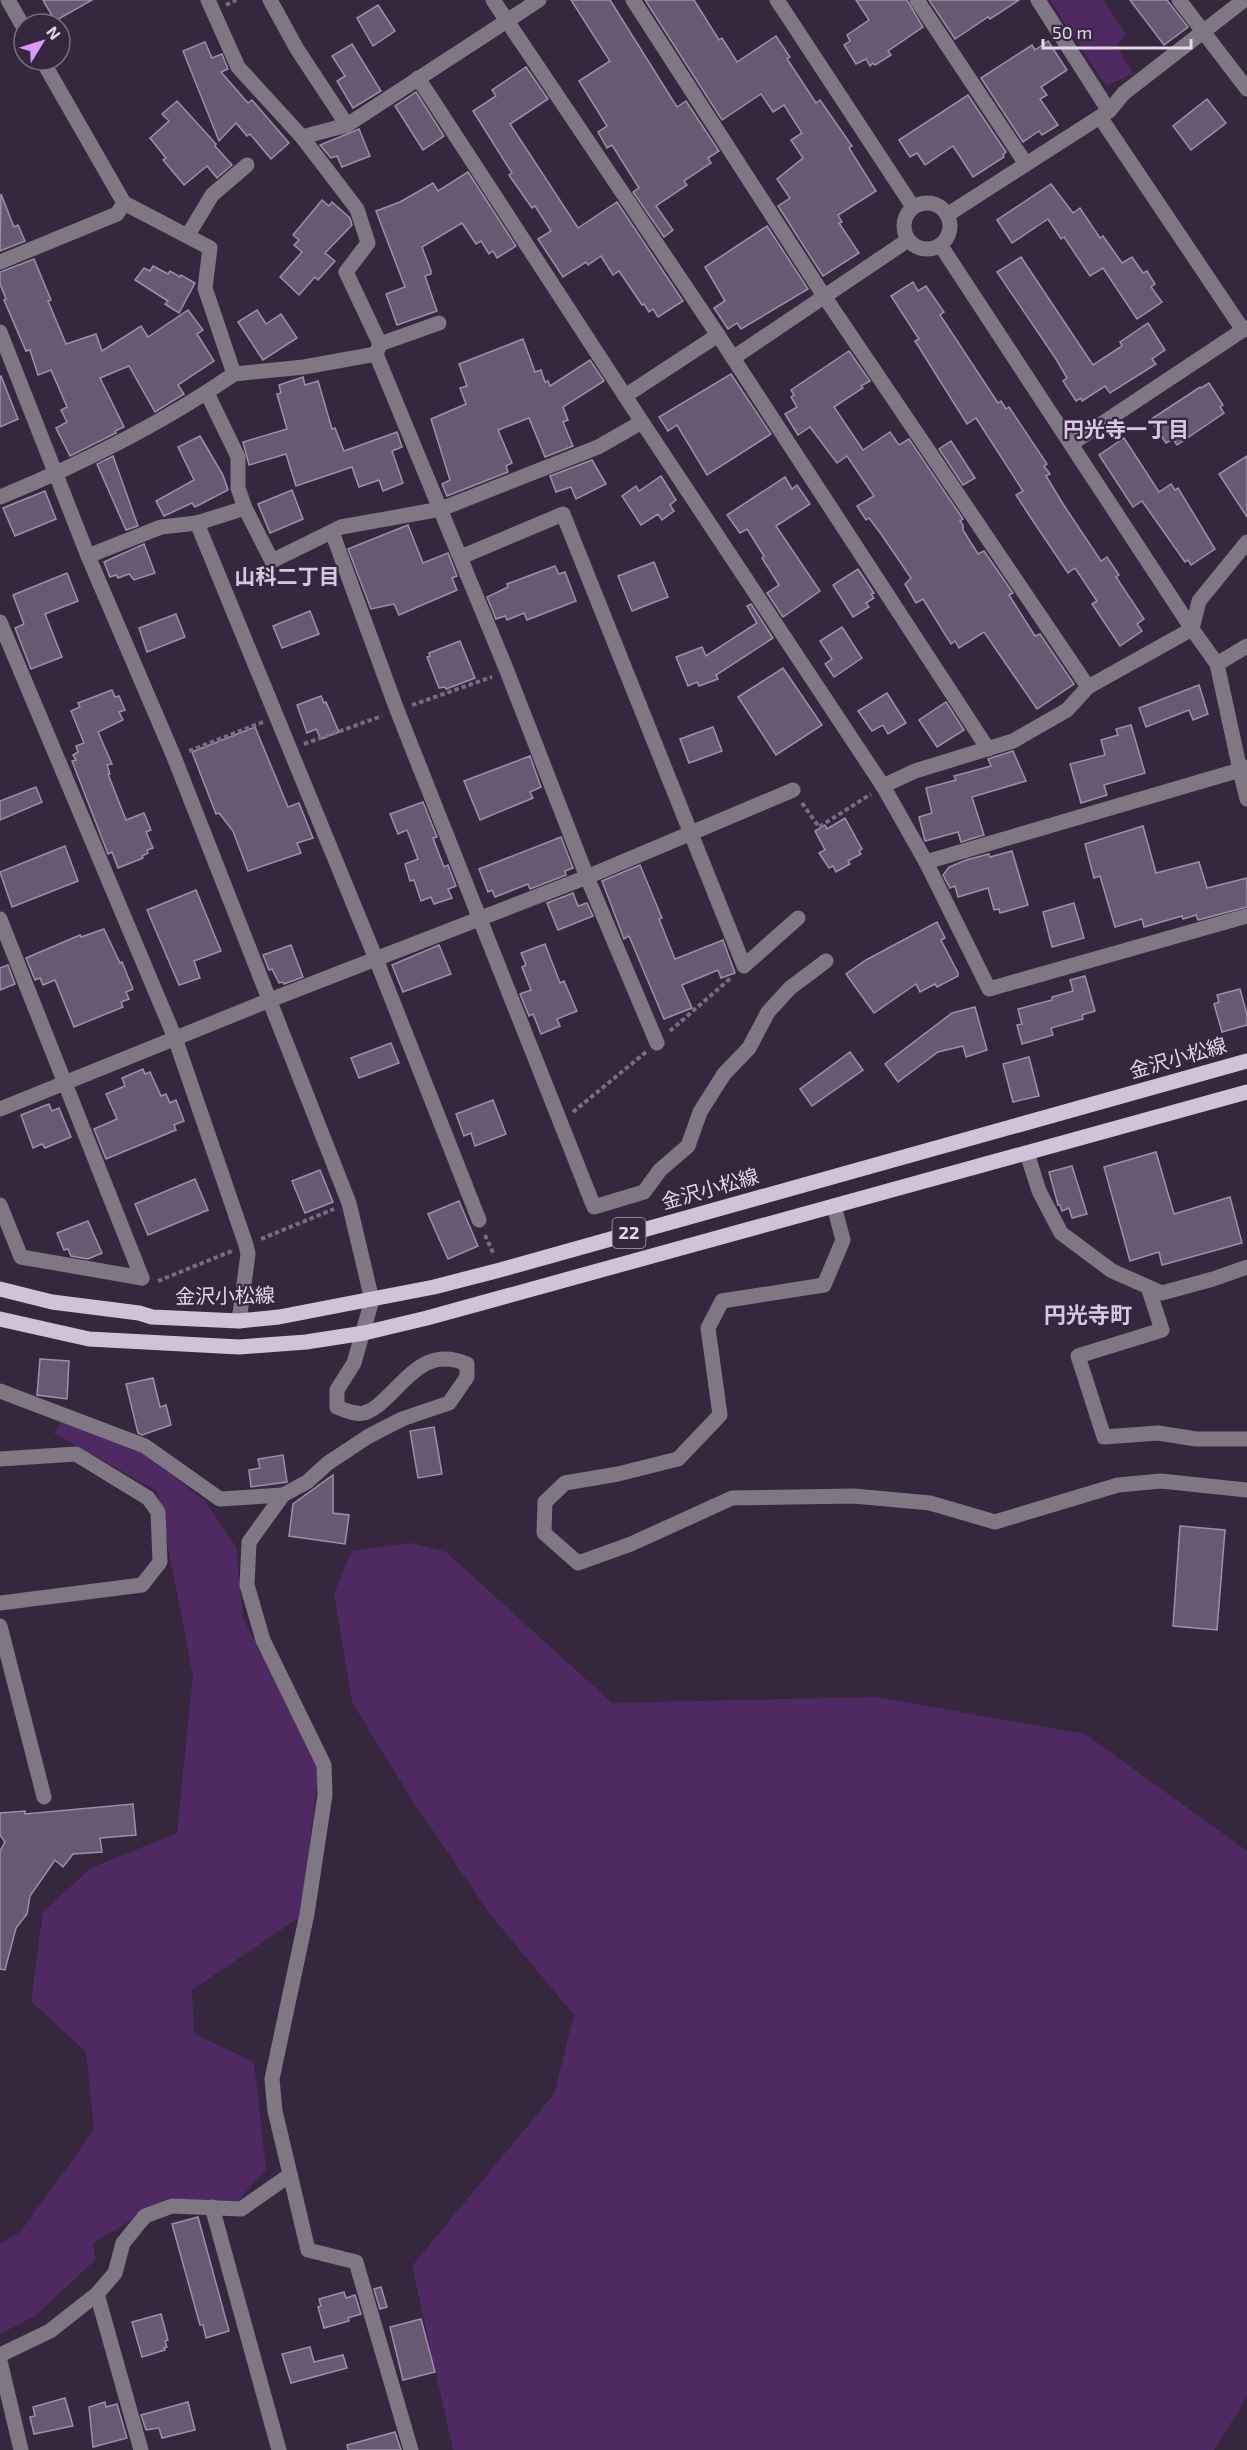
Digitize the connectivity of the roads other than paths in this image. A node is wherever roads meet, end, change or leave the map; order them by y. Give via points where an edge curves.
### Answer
1 (208, 0) edge
2 (270, 0) edge
3 (493, 0) edge
4 (538, 0) edge
5 (633, 0) edge
6 (777, 0) edge
7 (917, 0) edge
8 (1038, 0) edge
9 (1179, 0) edge
10 (1244, 0) edge
11 (507, 21) junction
12 (1203, 32) junction
13 (49, 72) edge
14 (418, 78) junction
15 (1247, 89) edge
16 (1105, 114) junction
17 (347, 125) junction
18 (302, 137) junction
19 (1026, 164) junction
20 (247, 165) dead end
21 (124, 203) junction
22 (913, 207) junction
23 (948, 214) junction
24 (188, 235) junction
25 (908, 240) junction
26 (941, 246) junction
27 (0, 262) edge
28 (824, 296) junction
29 (439, 323) dead end
30 (1245, 329) edge
31 (0, 332) edge
32 (718, 335) junction
33 (378, 349) junction
34 (733, 358) junction
35 (234, 374) junction
36 (207, 393) junction
37 (625, 396) junction
38 (642, 422) junction
39 (1071, 444) junction
40 (56, 474) junction
41 (0, 497) edge
42 (245, 508) junction
43 (441, 509) junction
44 (197, 523) junction
45 (332, 532) junction
46 (1247, 542) edge
47 (88, 556) junction
48 (461, 557) junction
49 (0, 622) edge
50 (1192, 629) junction
51 (1247, 646) edge
52 (1217, 664) junction
53 (1088, 687) junction
54 (988, 749) junction
55 (1244, 769) edge
56 (884, 786) junction
57 (793, 790) road end
58 (1247, 799) edge
59 (692, 832) junction
60 (926, 862) junction
61 (587, 877) junction
62 (1247, 916) edge
63 (480, 918) junction
64 (798, 918) dead end
65 (0, 919) edge
66 (376, 959) junction
67 (826, 960) dead end
68 (270, 1000) junction
69 (175, 1038) junction
70 (657, 1043) dead end
71 (1247, 1061) edge
72 (65, 1083) junction
73 (1247, 1092) edge
74 (0, 1109) edge
75 (1027, 1153) junction
76 (0, 1205) edge
77 (834, 1206) junction
78 (479, 1220) road end
79 (1247, 1267) edge
80 (1148, 1287) junction
81 (0, 1289) edge
82 (372, 1300) junction
83 (0, 1319) edge
84 (239, 1321) junction
85 (364, 1333) junction
86 (0, 1391) edge
87 (1247, 1439) edge
88 (0, 1459) edge
89 (1247, 1490) edge
90 (283, 1495) junction
91 (0, 1603) edge
92 (0, 1626) edge
93 (44, 1797) dead end
94 (290, 2175) junction
95 (212, 2207) junction
96 (97, 2294) junction
97 (0, 2355) edge
98 (0, 2361) edge
99 (2, 2385) edge
100 (21, 2450) edge
101 (141, 2450) edge
102 (279, 2450) edge
103 (411, 2450) edge

1 - 18 street via 238,67
2 - 17 street
3 - 11 street
4 - 11 street
5 - 28 street
6 - 22 street
7 - 19 street
8 - 16 street
9 - 12 street
10 - 12 street
11 - 14 street
11 - 32 street
12 - 15 street
12 - 16 street via 1124,93
13 - 21 street
14 - 17 street
14 - 37 street
16 - 19 street
16 - 30 street
17 - 18 street
18 - 33 street via 357,208 368,243 346,272
19 - 23 street
20 - 24 street via 212,195
21 - 24 street
21 - 27 street via 117,214
22 - 23 street via 928,203
22 - 25 street via 903,226
23 - 26 street via 951,228
24 - 35 street via 210,248 205,288
25 - 26 street via 927,250
25 - 28 street
26 - 39 street
28 - 34 street
28 - 53 street
29 - 33 street
30 - 39 street
31 - 40 street
32 - 34 street
32 - 37 street
33 - 35 street via 304,367
33 - 43 street
34 - 54 street
35 - 36 street
36 - 40 street
36 - 42 street via 238,457 238,488
37 - 38 street
38 - 43 street via 598,447
38 - 56 street
39 - 50 street
40 - 41 street
40 - 47 street
42 - 44 street
42 - 45 street via 272,561
43 - 45 street via 341,527
43 - 48 street
44 - 47 street via 161,527
44 - 66 street
45 - 63 street via 397,710
46 - 50 street via 1199,601
47 - 68 street via 174,757
48 - 59 street via 563,514
48 - 61 street
49 - 69 street
50 - 52 street
50 - 53 street
51 - 52 street
52 - 55 street
53 - 54 street via 1067,710 1013,741
54 - 56 street via 915,771
55 - 58 street
55 - 60 street
56 - 60 street
57 - 59 street
59 - 61 street
59 - 64 street via 744,966
60 - 62 street via 989,989
61 - 63 street
61 - 70 street
63 - 66 street
63 - 67 street via 594,1207 644,1192 660,1170 688,1146 700,1112 724,1074 749,1048 768,1012 790,988
65 - 72 street
66 - 68 street
66 - 78 street
68 - 69 street
68 - 82 street via 349,1203
69 - 72 street
69 - 84 street via 248,1254
71 - 82 main road, 金沢小松線 / 22 via 500,1270
72 - 74 street
72 - 76 street via 142,1278 21,1257
73 - 75 main road, 22
75 - 77 main road, 22
75 - 80 street via 1039,1191 1061,1233 1112,1271
77 - 85 main road, 22
77 - 89 street via 843,1240 824,1285 722,1301 708,1328 720,1415 678,1459 565,1483 545,1502 544,1533 578,1563 631,1544 732,1498 854,1496 930,1503 995,1522 1118,1485 1161,1481
79 - 80 street via 1162,1293
80 - 87 street via 1162,1330 1078,1356 1104,1437 1158,1433 1196,1439
81 - 84 main road, 金沢小松線 / 22 via 52,1302 152,1317
82 - 84 main road, 金沢小松線 / 22
82 - 85 street
83 - 85 main road, 22 via 89,1339 239,1347
85 - 90 street via 354,1363 337,1390 337,1407 351,1413 365,1413 378,1406 424,1364 440,1357 467,1364 467,1377 449,1403 402,1419 369,1436
86 - 90 street via 145,1446 220,1499
88 - 91 street via 76,1454 148,1498 158,1512 160,1562 142,1585
90 - 94 street via 249,1542 247,1585 263,1640 324,1765 325,1795 308,1914 272,2079
92 - 93 street
94 - 95 street via 241,2209
94 - 103 street via 308,2250 356,2262
95 - 96 street via 172,2205 145,2216 123,2243 115,2273
95 - 102 street
96 - 97 street via 50,2331
96 - 101 street
98 - 99 street
99 - 100 street

